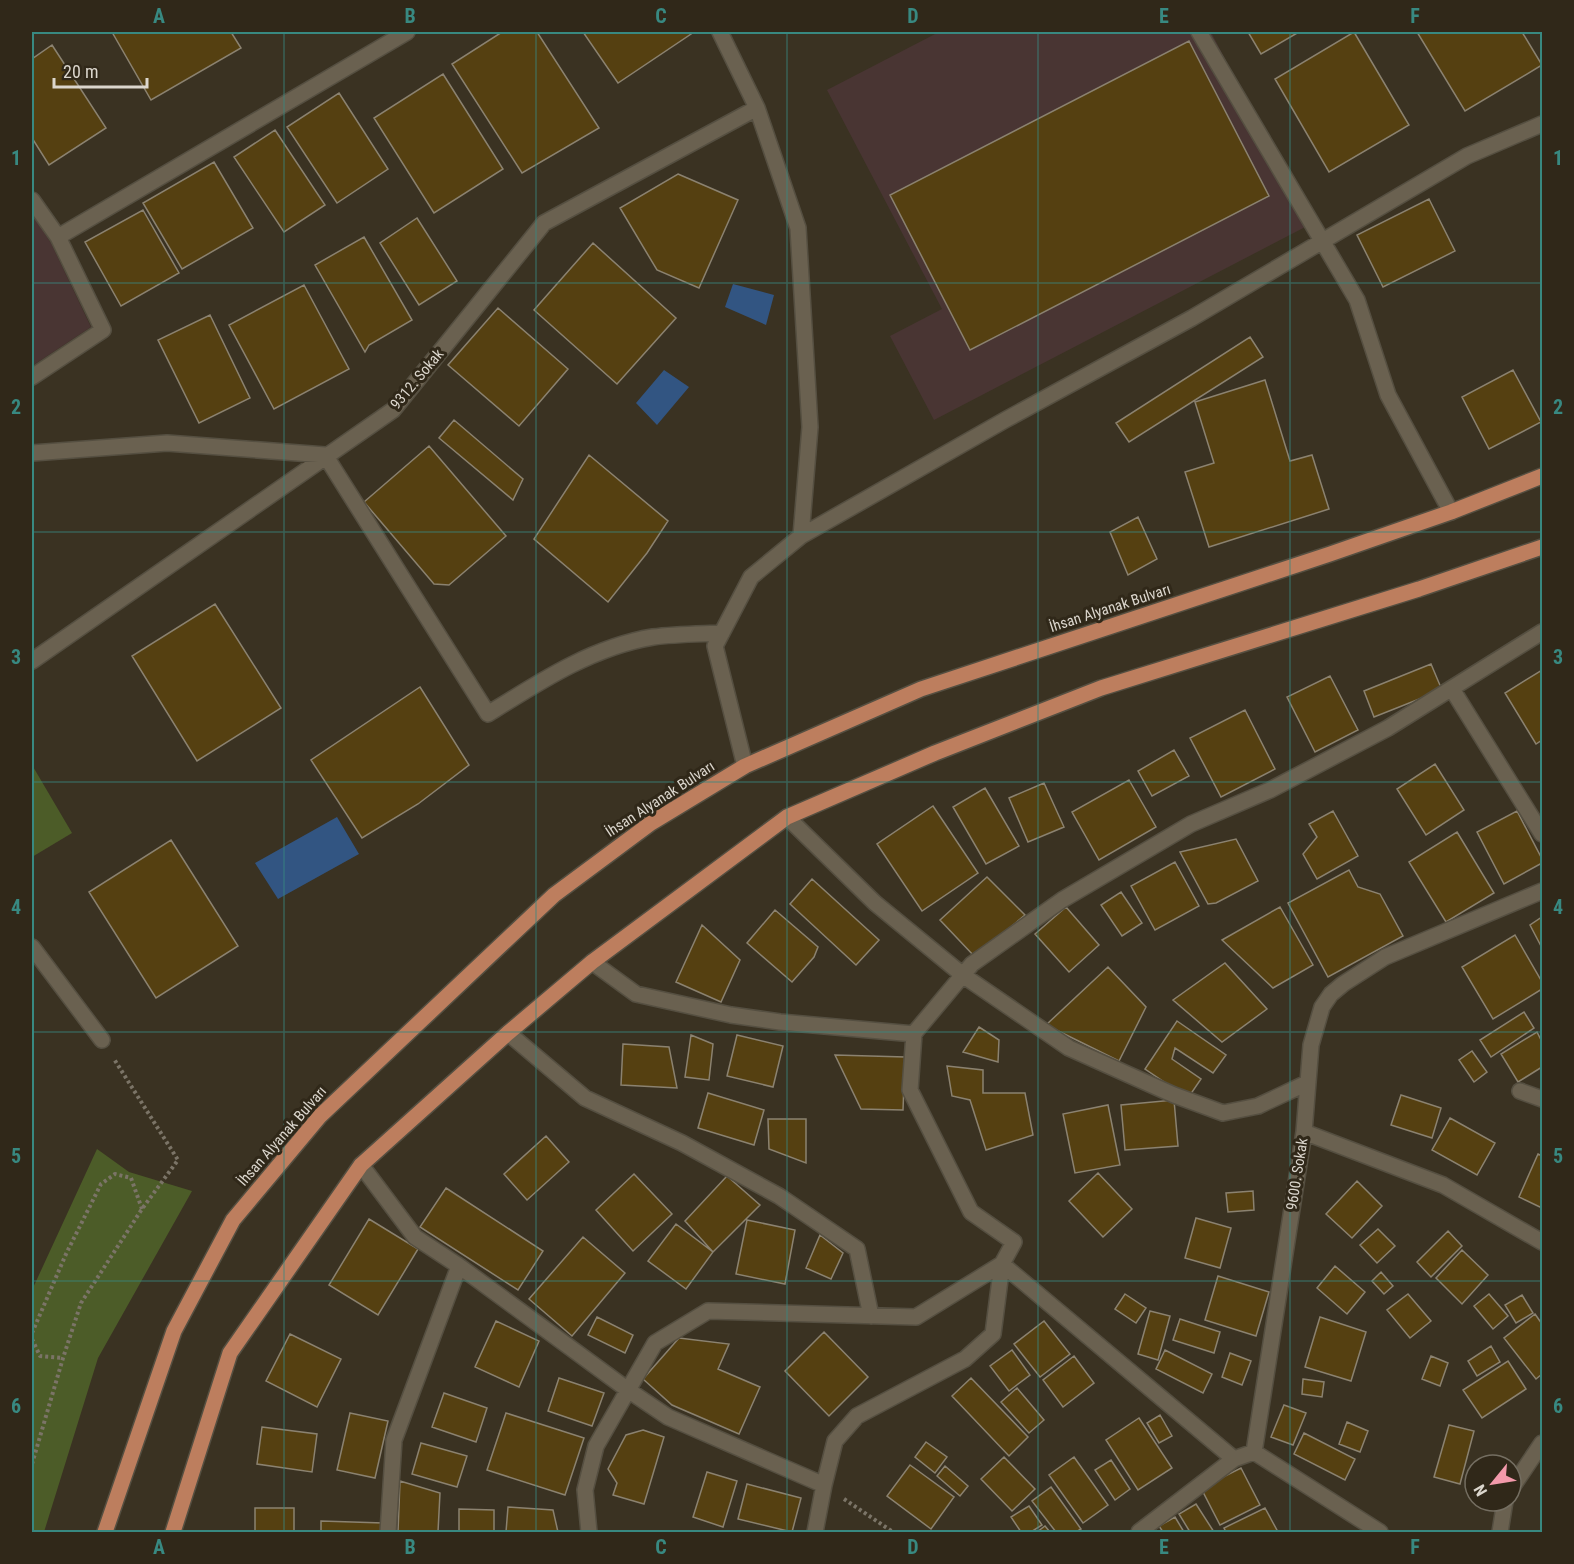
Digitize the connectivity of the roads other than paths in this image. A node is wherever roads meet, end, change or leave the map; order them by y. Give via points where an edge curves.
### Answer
1 (407, 32) edge
2 (720, 32) edge
3 (1199, 32) edge
4 (757, 108) junction
5 (1542, 124) edge
6 (32, 200) edge
7 (58, 237) junction
8 (1322, 243) junction
9 (32, 377) edge
10 (32, 453) edge
11 (325, 455) junction
12 (1542, 476) edge
13 (1451, 512) junction
14 (801, 536) junction
15 (1542, 547) edge
16 (1542, 632) edge
17 (722, 633) junction
18 (32, 661) edge
19 (1452, 689) junction
20 (745, 766) junction
21 (788, 817) junction
22 (1542, 834) edge
23 (1542, 891) edge
24 (32, 947) edge
25 (592, 962) junction
26 (964, 976) junction
27 (508, 1033) junction
28 (914, 1034) junction
29 (102, 1040) road end
30 (1307, 1083) junction
31 (1520, 1091) dead end
32 (1542, 1099) edge
33 (1304, 1132) junction
34 (361, 1165) junction
35 (1542, 1242) edge
36 (1002, 1264) junction
37 (459, 1266) junction
38 (871, 1316) junction
39 (628, 1390) junction
40 (1542, 1443) edge
41 (1254, 1452) junction
42 (1234, 1459) junction
43 (1523, 1471) edge
44 (824, 1485) junction
45 (1503, 1513) edge
46 (105, 1533) edge
47 (173, 1533) edge
48 (388, 1533) edge
49 (589, 1533) edge
50 (815, 1533) edge
51 (1139, 1533) edge
52 (1380, 1533) edge
53 (1500, 1533) edge

1 - 7 street
2 - 4 street
3 - 8 street
4 - 11 street, 9312. Sokak via 544,223 393,410
4 - 14 street via 798,228 810,427
5 - 8 street via 1467,156
6 - 7 street
7 - 9 street via 103,330
8 - 13 street via 1357,300 1388,395
8 - 14 street
10 - 11 street via 167,443
11 - 17 street via 488,714 549,675 612,647 653,637
11 - 18 street, 9312. Sokak
12 - 13 main road, İhsan Alyanak Bulvarı
13 - 20 main road, İhsan Alyanak Bulvarı via 921,689
14 - 17 street via 751,577
15 - 21 main road via 1101,688 935,753
16 - 19 street
17 - 20 street via 715,646
19 - 22 street
19 - 26 street via 1388,728 1270,790 1191,824 1131,859 1062,900 972,963
20 - 46 main road, İhsan Alyanak Bulvarı via 651,823 554,895 320,1116 240,1211 174,1331
21 - 25 main road
21 - 26 street via 875,903
23 - 30 street, 9600. Sokak via 1385,957 1342,984 1322,1007 1311,1046
24 - 29 street
25 - 27 main road
25 - 28 street via 636,994 760,1020
26 - 28 street
26 - 30 street via 1069,1048 1223,1113 1258,1106
27 - 34 main road
27 - 38 street via 585,1098 682,1143 780,1196 857,1249
28 - 36 street via 910,1090 971,1212 1014,1242
30 - 33 street, 9600. Sokak
31 - 32 street
33 - 35 street via 1443,1185
33 - 41 street, 9600. Sokak
34 - 37 street via 415,1237
34 - 47 main road via 230,1353
36 - 38 street via 916,1317
36 - 42 street
36 - 44 street via 993,1334 965,1359 856,1416 835,1442
37 - 39 street
37 - 48 street via 394,1440
38 - 39 street via 708,1311 655,1342
39 - 44 street via 668,1417
39 - 49 street via 596,1446 585,1490
40 - 43 street
41 - 42 street
41 - 52 street
42 - 51 street
44 - 50 street
45 - 53 street

